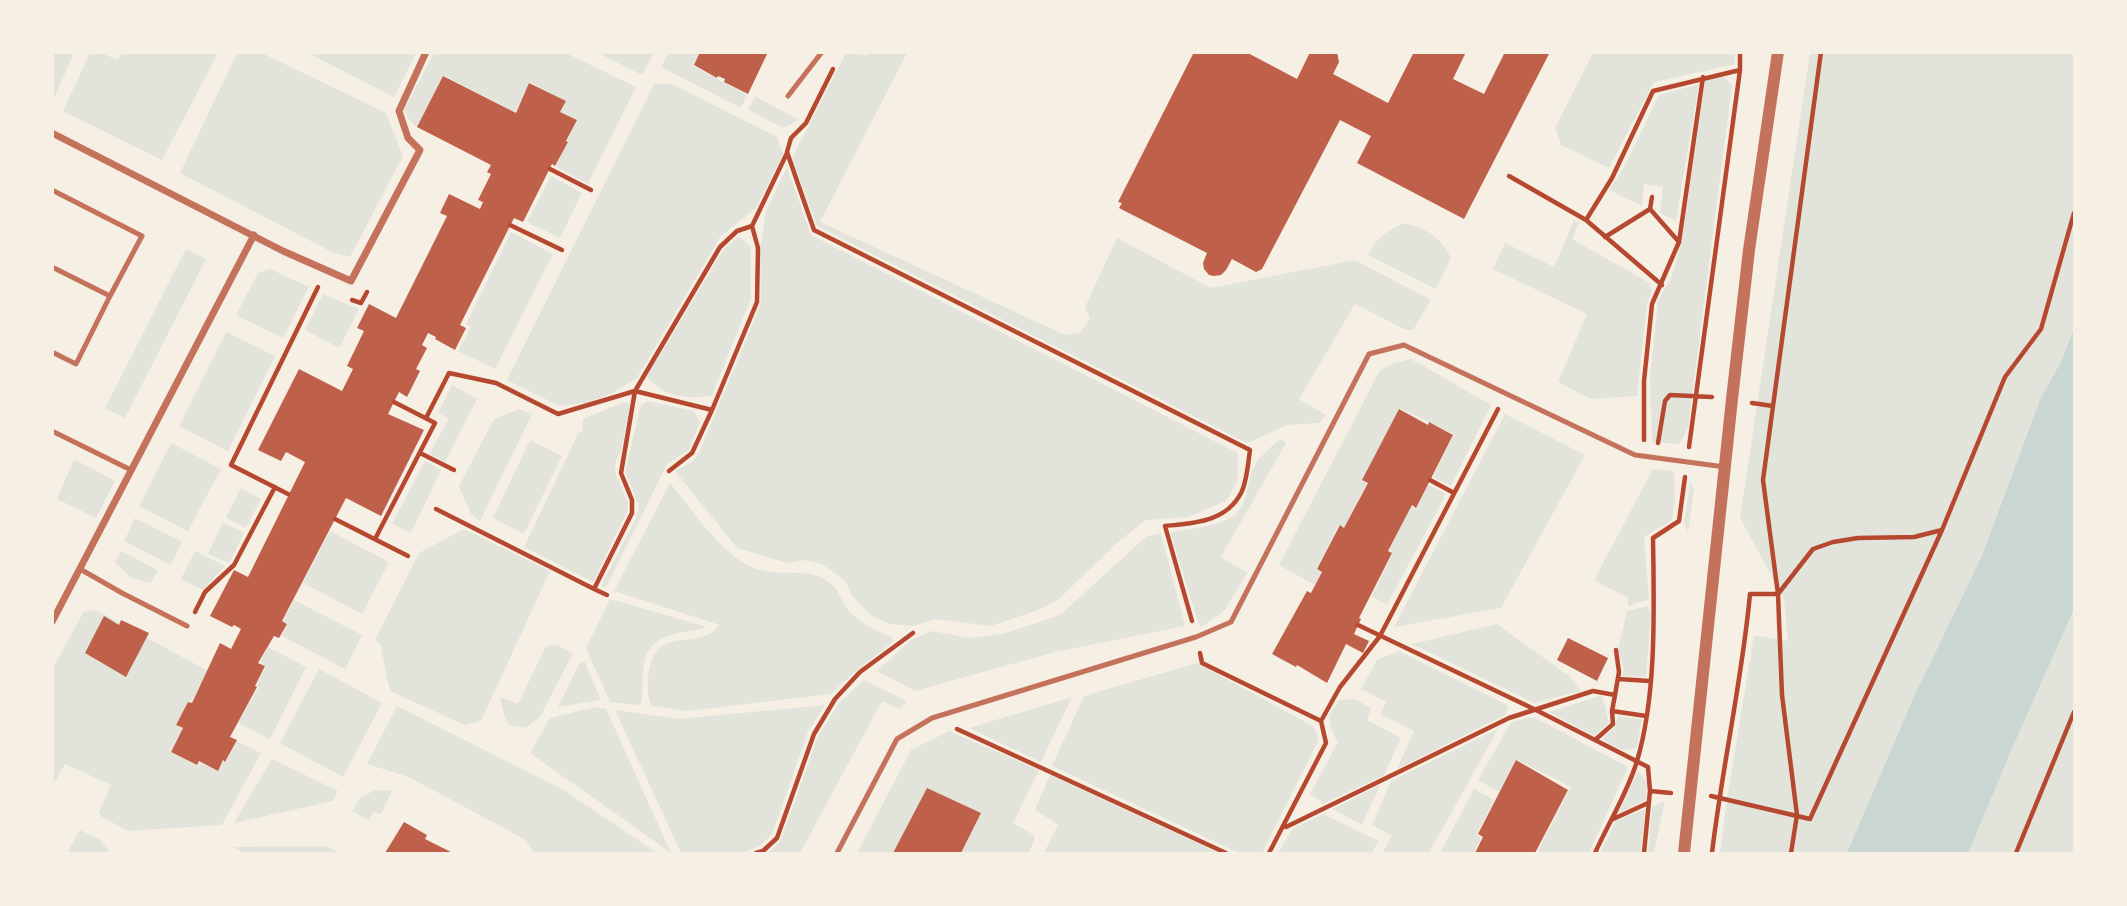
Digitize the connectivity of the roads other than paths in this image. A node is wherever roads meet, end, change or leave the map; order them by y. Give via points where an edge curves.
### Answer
1 (426, 52) edge
2 (822, 52) edge
3 (1778, 52) edge
4 (788, 96) dead end
5 (52, 133) edge
6 (52, 190) edge
7 (254, 235) junction
8 (52, 267) edge
9 (110, 296) junction
10 (52, 352) edge
11 (52, 431) edge
12 (1725, 467) junction
13 (131, 470) junction
14 (80, 569) junction
15 (52, 622) edge
16 (187, 626) road end
17 (837, 853) edge
18 (1684, 853) edge

1 - 7 street via 399,111 408,138 420,150 351,281
2 - 4 lane
3 - 12 street via 1749,250
5 - 7 street
6 - 9 lane via 142,236
7 - 13 street
8 - 9 lane
9 - 10 lane via 76,364
11 - 13 lane
12 - 17 lane via 1634,455 1404,345 1368,354 1231,622 1196,637 932,718 897,738
12 - 18 street
13 - 14 street
14 - 15 street
14 - 16 lane

